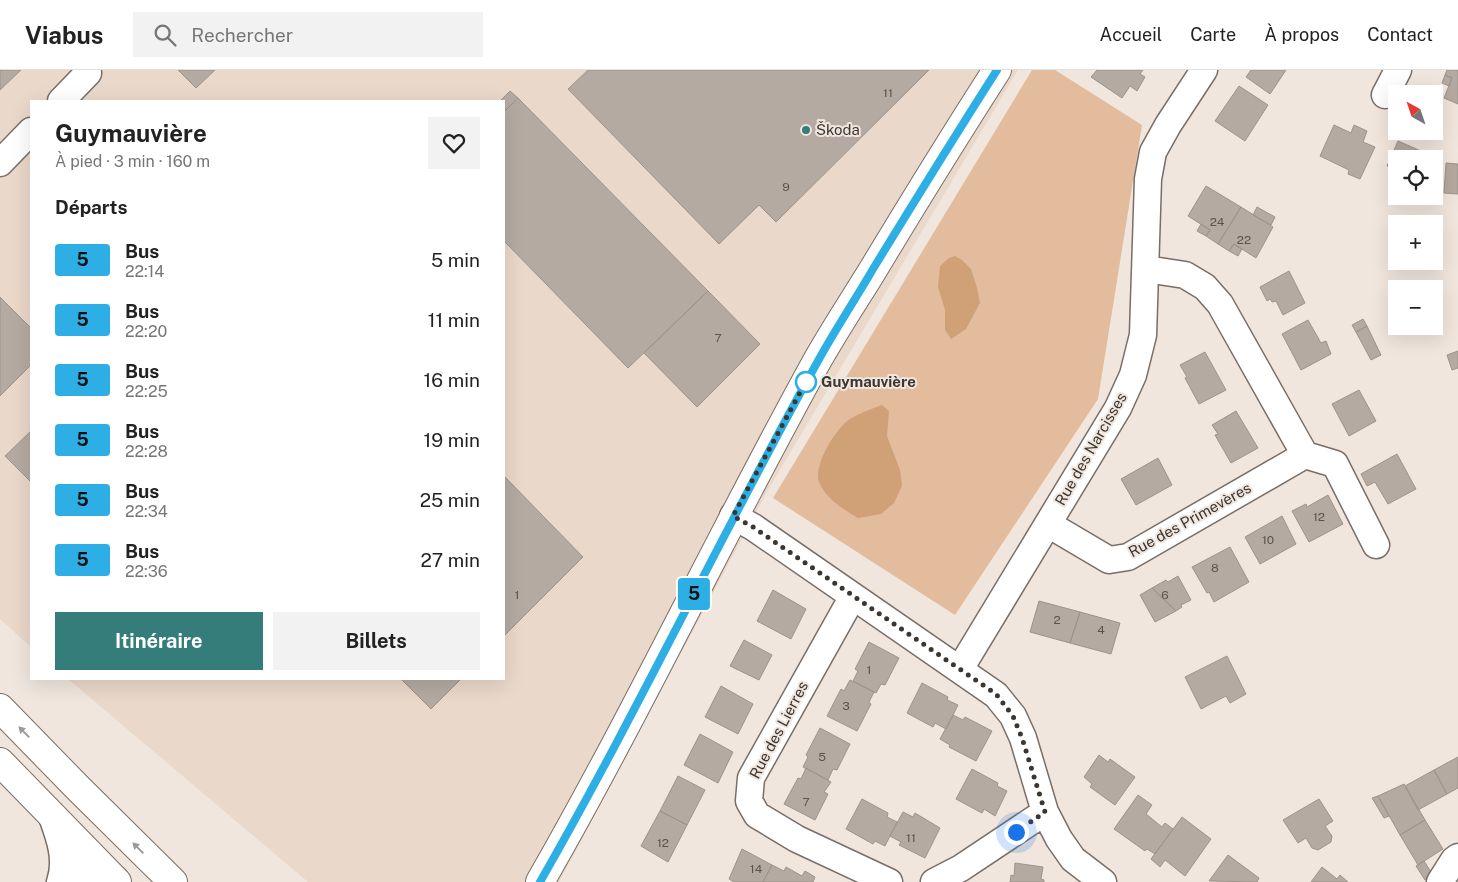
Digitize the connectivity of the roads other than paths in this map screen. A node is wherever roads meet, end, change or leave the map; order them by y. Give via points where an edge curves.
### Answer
1 (997, 70) edge
2 (1204, 70) edge
3 (1398, 70) edge
4 (88, 73) dead end
5 (1385, 95) dead end
6 (62, 100) edge
7 (30, 132) edge
8 (0, 163) edge
9 (1146, 269) junction
10 (1305, 455) junction
11 (733, 516) junction
12 (1048, 524) junction
13 (1376, 545) dead end
14 (853, 596) junction
15 (960, 669) junction
16 (0, 708) edge
17 (0, 762) edge
18 (1045, 812) junction
19 (51, 814) junction
20 (1458, 857) edge
21 (62, 878) edge
22 (116, 881) edge
23 (173, 882) edge
24 (540, 882) edge
25 (888, 882) edge
26 (934, 882) edge
27 (1103, 882) edge
28 (1440, 882) edge

1 - 11 street via 819,359
2 - 9 street, Rue des Narcisses via 1153,152 1148,179
3 - 5 street
4 - 6 street
7 - 8 street
9 - 10 street via 1185,275 1205,287 1220,304
9 - 12 street, Rue des Narcisses via 1142,335 1133,375 1118,408
10 - 12 street, Rue des Primevères via 1128,557 1109,560
10 - 13 street via 1335,464
11 - 14 street
11 - 24 street via 638,704
12 - 15 street, Rue des Narcisses
14 - 15 street
14 - 25 street, Rue des Lierres via 750,778 749,801 757,815 797,839
15 - 18 street via 996,694 1013,716
23 -> 16 street
17 - 19 street
18 - 26 street via 962,868
18 - 27 street via 1073,859
19 - 21 street via 60,838
19 - 22 street
20 - 28 street
21 - 22 street via 93,872

